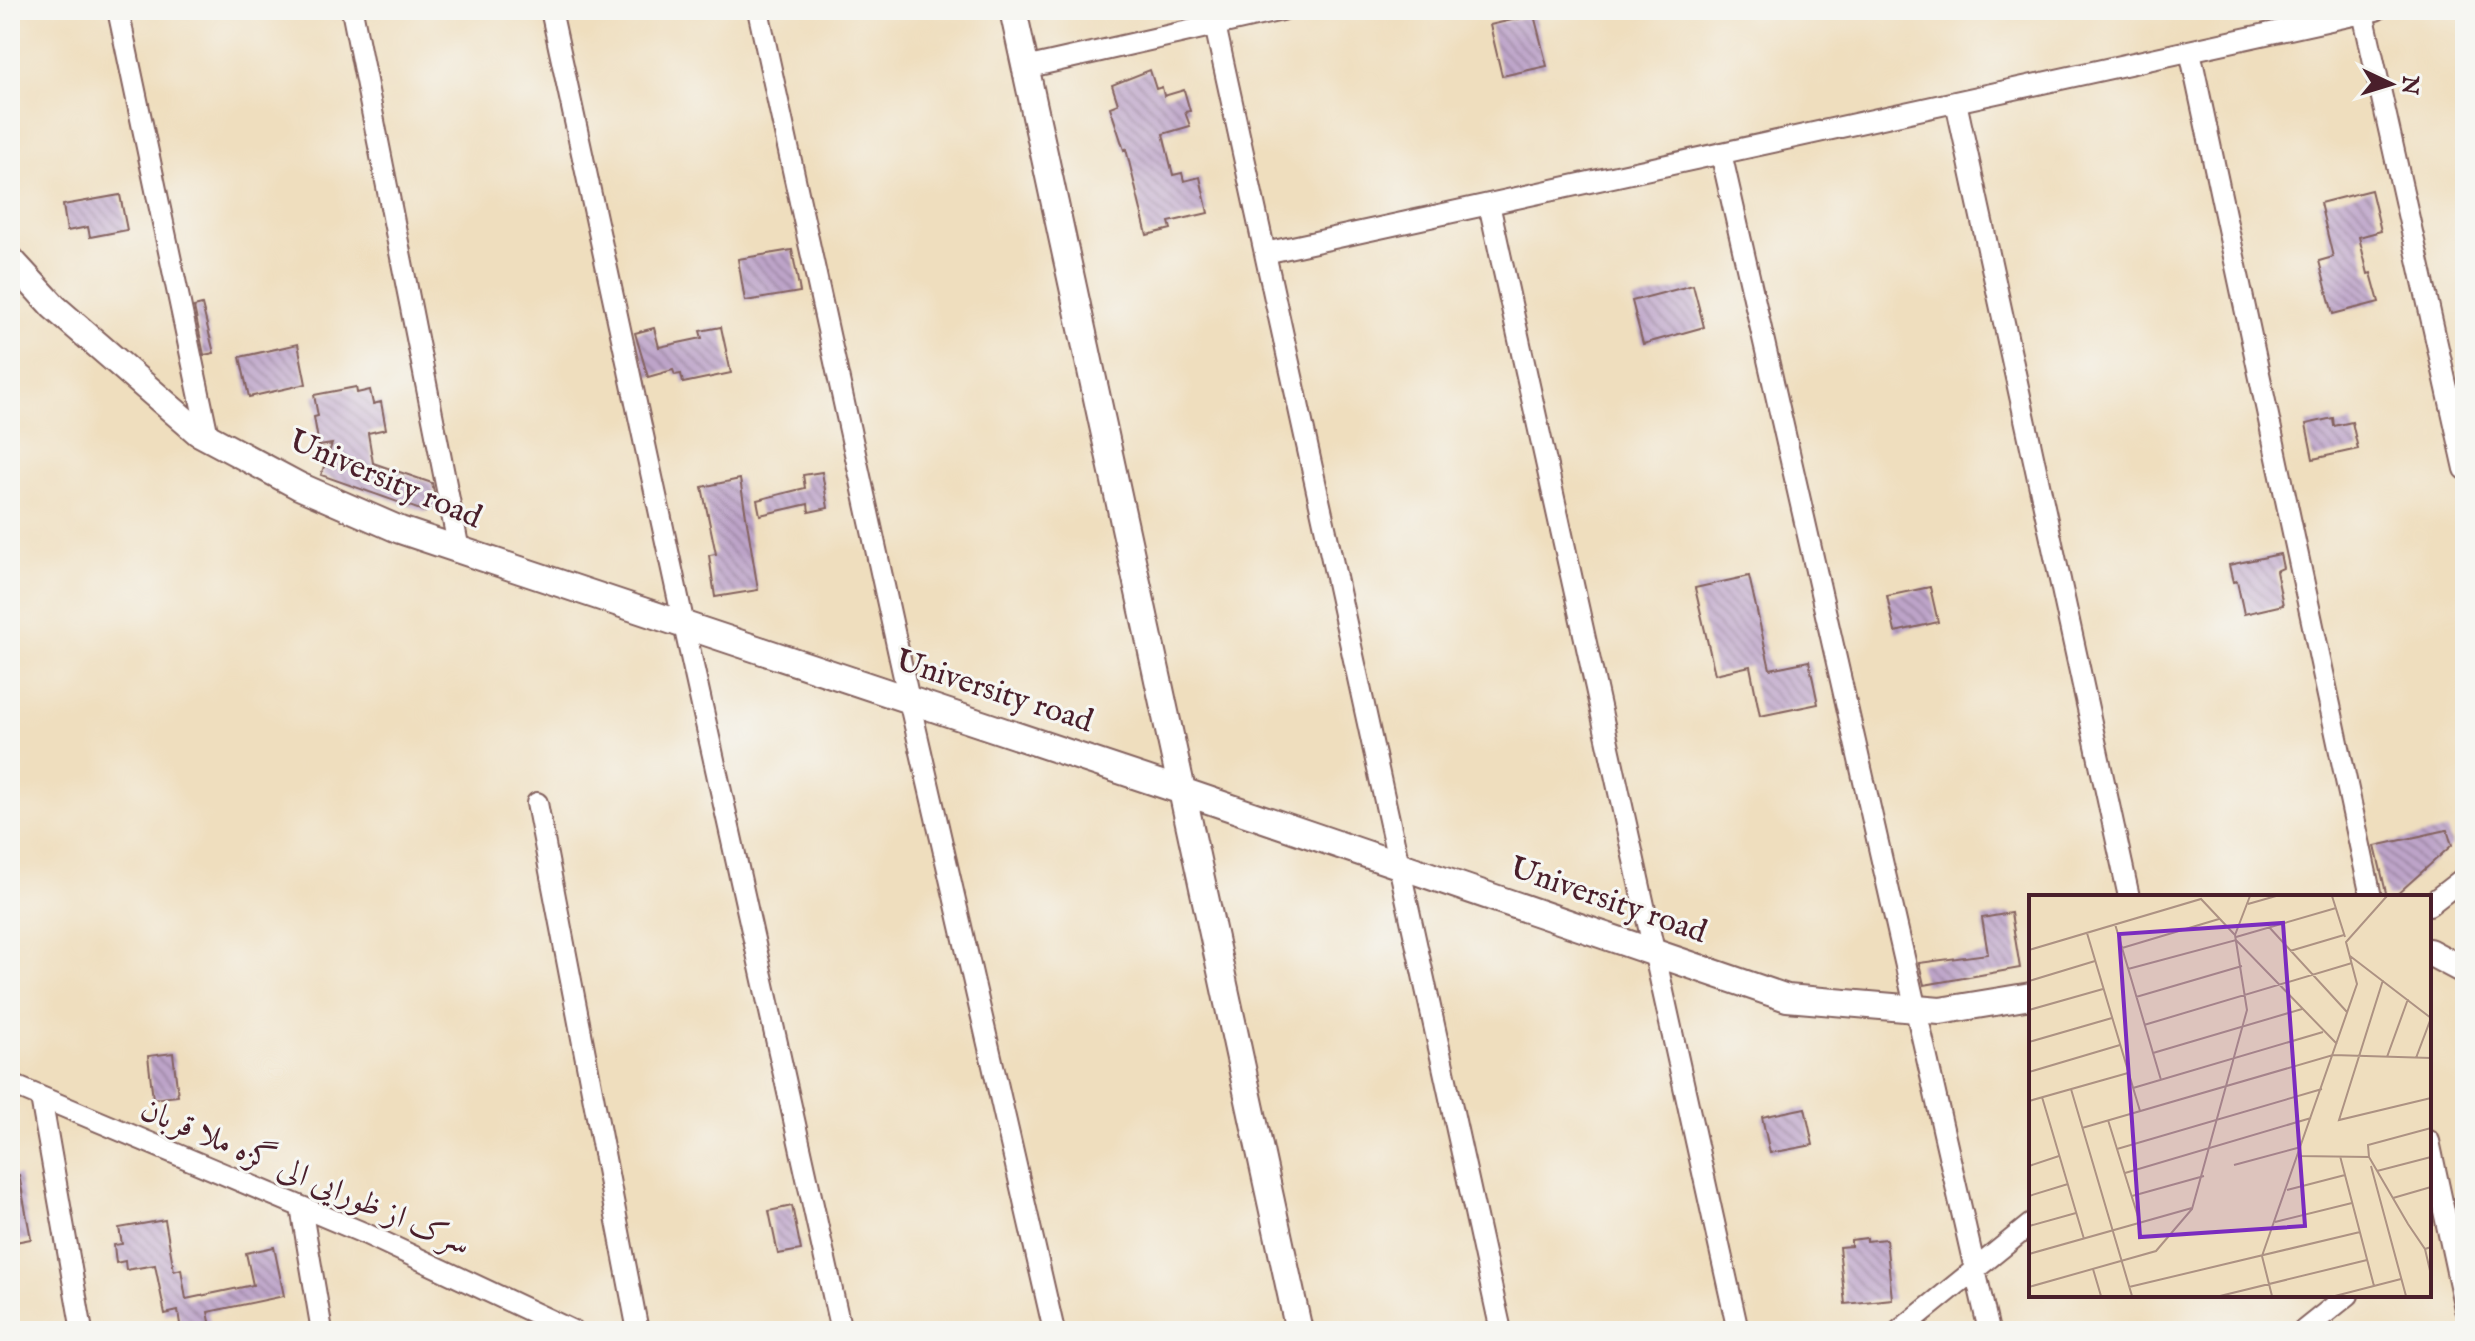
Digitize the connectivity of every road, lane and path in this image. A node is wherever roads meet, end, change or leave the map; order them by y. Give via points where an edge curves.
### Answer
1 (118, 10) edge
2 (352, 10) edge
3 (551, 10) edge
4 (758, 10) edge
5 (1013, 10) edge
6 (1282, 10) edge
7 (2370, 11) edge
8 (1215, 25) junction
9 (2190, 51) junction
10 (1025, 68) junction
11 (1956, 102) junction
12 (1721, 153) junction
13 (1489, 204) junction
14 (1265, 253) junction
15 (10, 259) edge
16 (208, 436) junction
17 (2465, 469) edge
18 (459, 550) junction
19 (684, 625) junction
20 (909, 700) junction
21 (1182, 791) junction
22 (537, 803) dead end
23 (1398, 865) junction
24 (2465, 877) edge
25 (2129, 895) edge
26 (2371, 895) edge
27 (2431, 903) edge
28 (1654, 953) junction
29 (2431, 953) edge
30 (2465, 971) edge
31 (2029, 996) edge
32 (1916, 1009) junction
33 (10, 1084) edge
34 (41, 1098) junction
35 (2431, 1161) edge
36 (301, 1207) junction
37 (2029, 1226) edge
38 (2438, 1229) edge
39 (1975, 1270) junction
40 (2346, 1297) edge
41 (2465, 1309) edge
42 (82, 1331) edge
43 (322, 1331) edge
44 (573, 1331) edge
45 (638, 1331) edge
46 (841, 1331) edge
47 (1054, 1331) edge
48 (1299, 1331) edge
49 (1501, 1331) edge
50 (1738, 1331) edge
51 (1899, 1331) edge
52 (1989, 1331) edge
53 (2303, 1331) edge

1 - 16 street
2 - 18 street
3 - 19 street
4 - 20 street
5 - 10 street
6 - 8 street
7 - 9 street
7 - 17 street
8 - 10 street
8 - 14 street
9 - 11 street
9 - 26 street
10 - 21 street
11 - 12 street
11 - 25 street
12 - 13 street
12 - 32 street
13 - 14 street
13 - 28 street
14 - 23 street
15 - 16 street, University road via 54,307
16 - 18 street, University road via 299,486
18 - 19 street, University road
19 - 20 street, University road
19 - 46 street
20 - 21 street, University road
20 - 47 street
21 - 23 street, University road
21 - 48 street
22 - 45 street
23 - 28 street, University road
23 - 49 street
24 - 27 street
28 - 32 street, University road via 1787,998
28 - 50 street
29 - 30 street
31 - 32 street, University road via 1940,1011
32 - 39 street
33 - 34 street, سرک از ظورایی الی گزه ملا قربان
34 - 36 street, سرک از ظورایی الی گزه ملا قربان
34 - 42 street
35 - 38 street
36 - 43 street
36 - 44 street, سرک از ظورایی الی گزه ملا قربان
37 - 39 street
38 - 41 street
39 - 51 street
39 - 52 street
40 - 53 street

